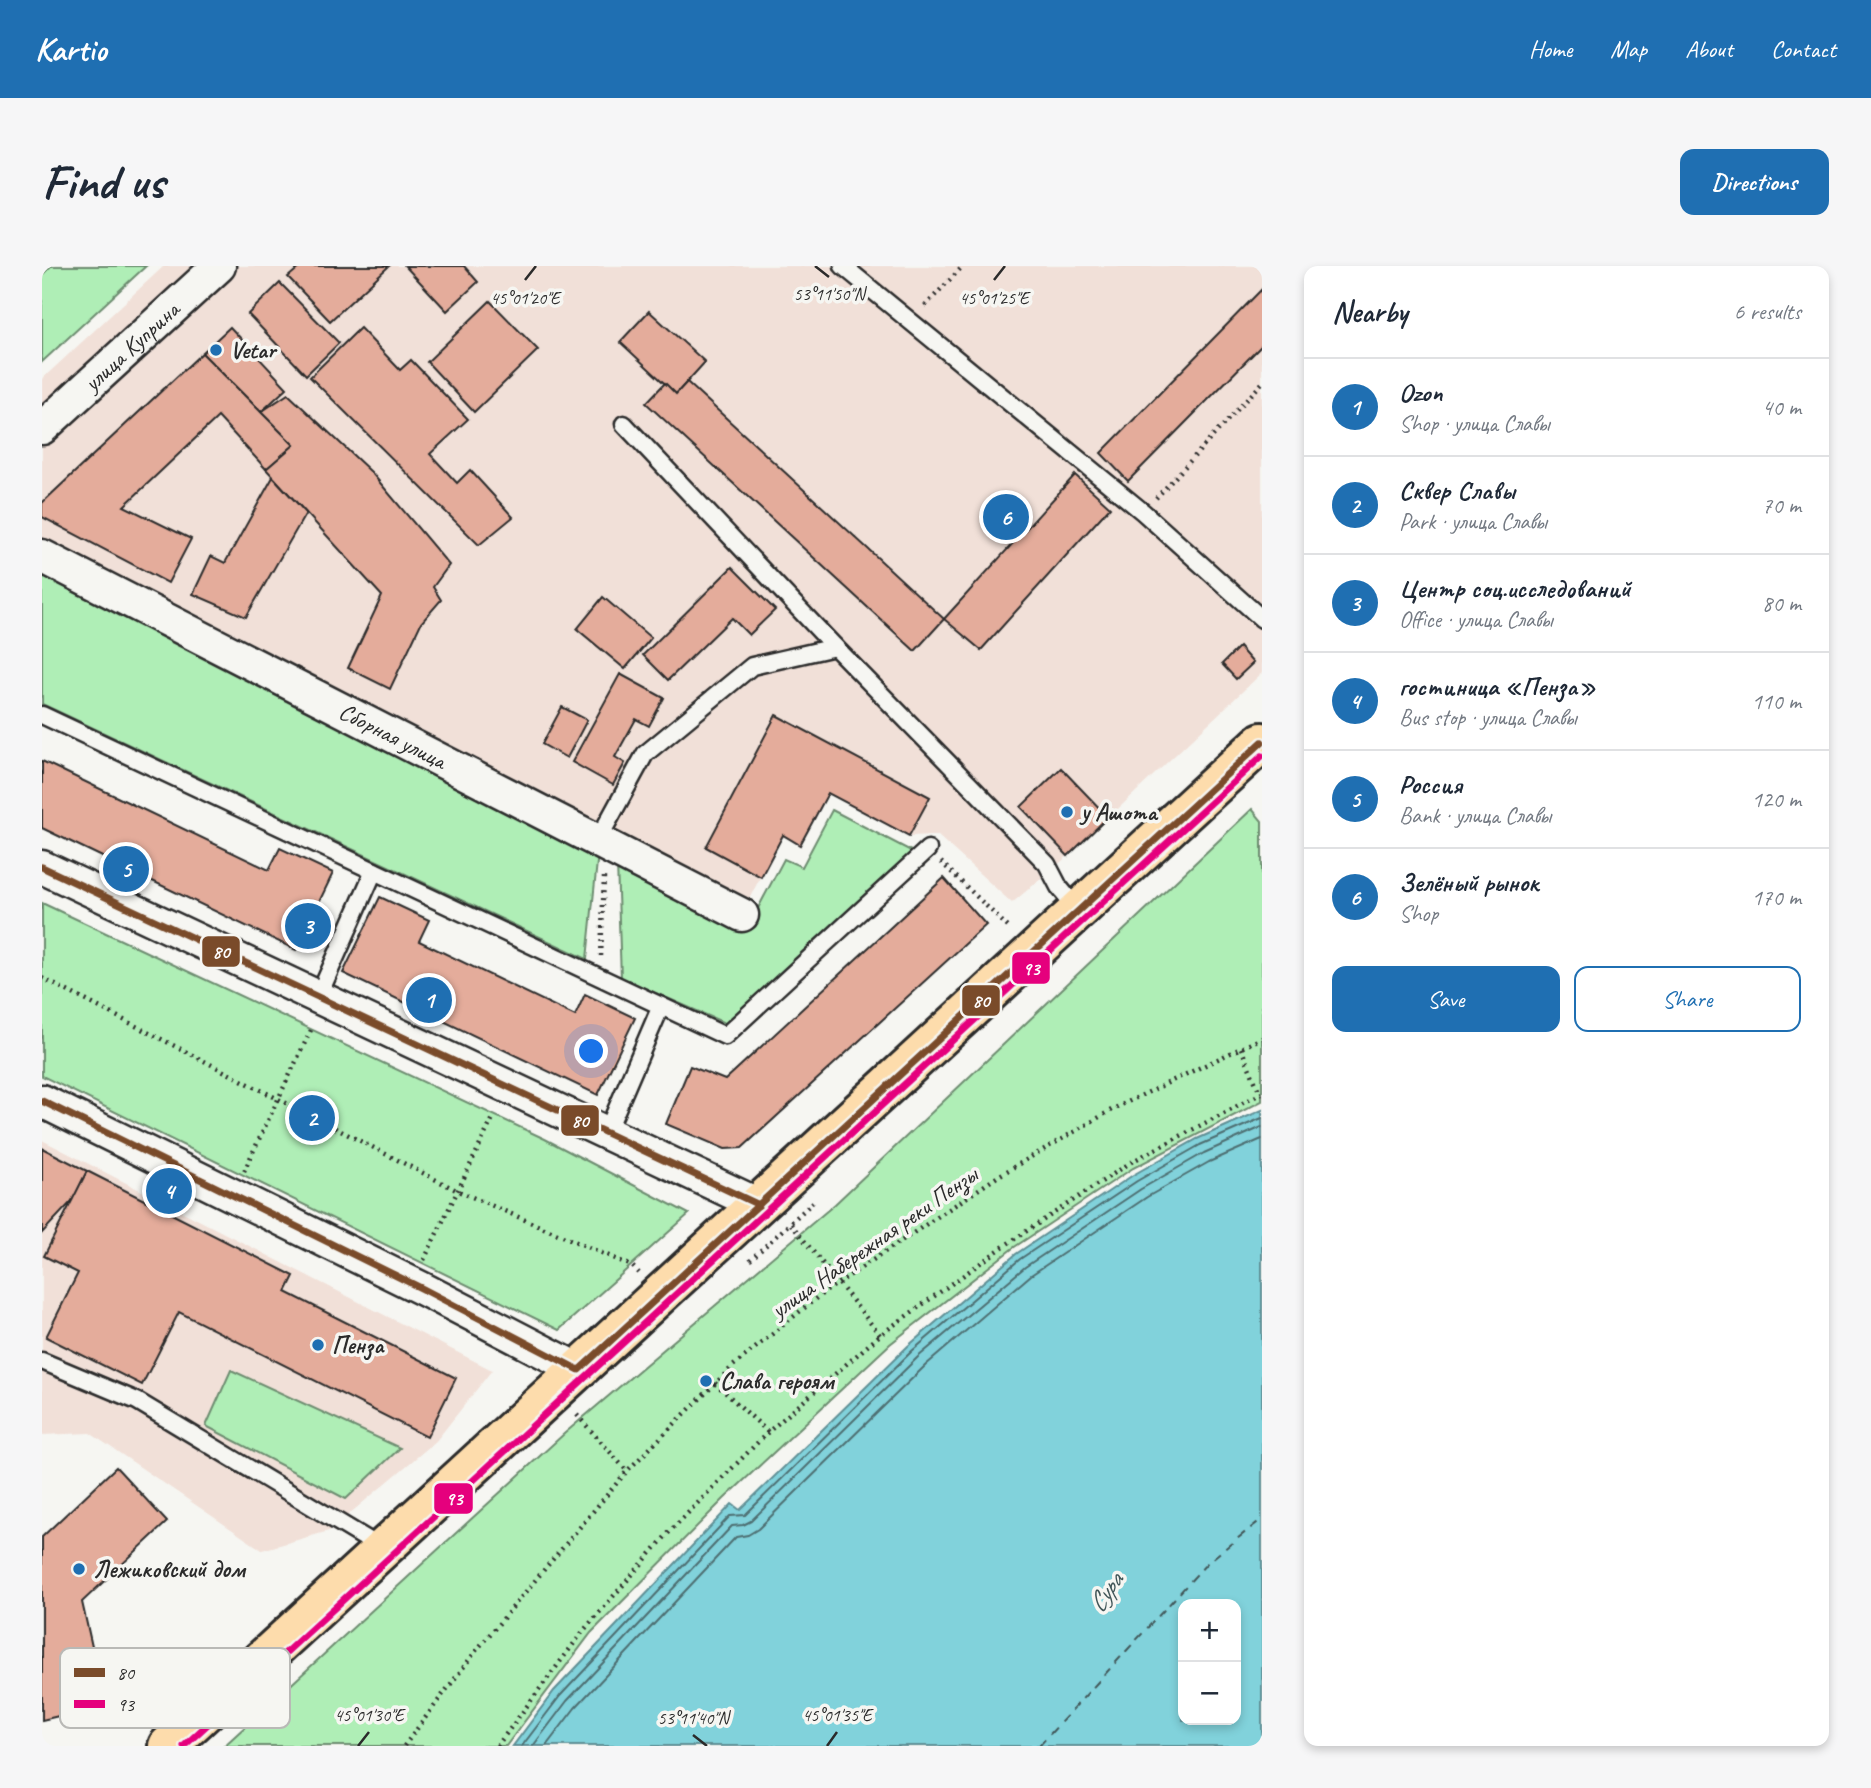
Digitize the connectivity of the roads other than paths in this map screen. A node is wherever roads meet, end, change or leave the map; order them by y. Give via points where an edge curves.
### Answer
1 (219, 266) edge
2 (843, 266) edge
3 (624, 424) dead end
4 (42, 428) edge
5 (42, 556) edge
6 (1262, 619) edge
7 (835, 647) junction
8 (42, 715) edge
9 (1262, 742) edge
10 (602, 842) junction
11 (928, 849) road end
12 (42, 867) edge
13 (374, 871) junction
14 (1079, 911) junction
15 (742, 915) dead end
16 (318, 997) junction
17 (661, 1006) junction
18 (42, 1101) edge
19 (606, 1134) junction
20 (775, 1214) junction
21 (42, 1361) edge
22 (579, 1370) junction
23 (383, 1549) junction
24 (275, 1648) edge
25 (188, 1728) edge
26 (168, 1746) edge

1 - 4 street, улица Куприна
2 - 6 lane via 1143,512
3 - 7 lane
5 - 10 street, Сборная улица
7 - 10 lane via 752,666 645,754
7 - 14 lane via 1047,864
8 - 13 lane
9 - 14 main road
10 - 15 street, Сборная улица
11 - 17 lane via 726,1036
12 - 16 street
13 - 16 lane
13 - 17 lane
14 - 20 main road
16 - 19 street
17 - 19 lane
18 - 22 street
19 - 20 street
20 - 22 main road
21 - 23 lane via 137,1401
22 - 23 main road
23 - 24 main road
25 - 26 main road

